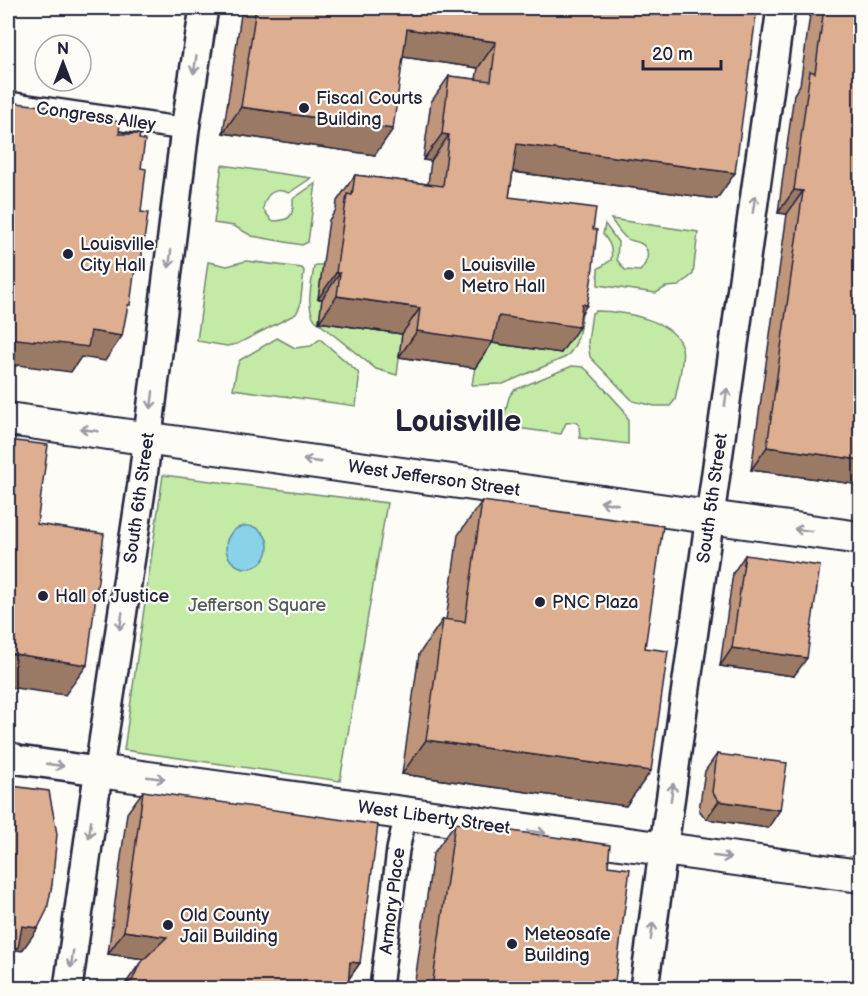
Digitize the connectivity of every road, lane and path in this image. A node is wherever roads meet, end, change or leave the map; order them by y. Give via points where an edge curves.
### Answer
1 (204, 8) edge
2 (781, 8) edge
3 (8, 103) edge
4 (185, 129) junction
5 (8, 419) edge
6 (147, 438) junction
7 (709, 517) junction
8 (861, 538) edge
9 (9, 759) edge
10 (98, 771) junction
11 (406, 813) junction
12 (664, 850) junction
13 (861, 876) edge
14 (68, 988) edge
15 (381, 988) edge
16 (644, 988) edge

1 -> 4 street, South 6th Street
7 -> 2 street, South 5th Street
3 - 4 street, Congress Alley
4 -> 6 street, South 6th Street
6 -> 5 main road, West Jefferson Street
7 -> 6 main road, West Jefferson Street
6 -> 10 street, South 6th Street
8 -> 7 main road, West Jefferson Street
12 -> 7 street, South 5th Street
9 -> 10 street, West Liberty Street
10 -> 11 main road, West Liberty Street
10 -> 14 street, South 6th Street
11 -> 12 main road, West Liberty Street
11 - 15 street, Armory Place
12 -> 13 main road, West Liberty Street
16 -> 12 street, South 5th Street

